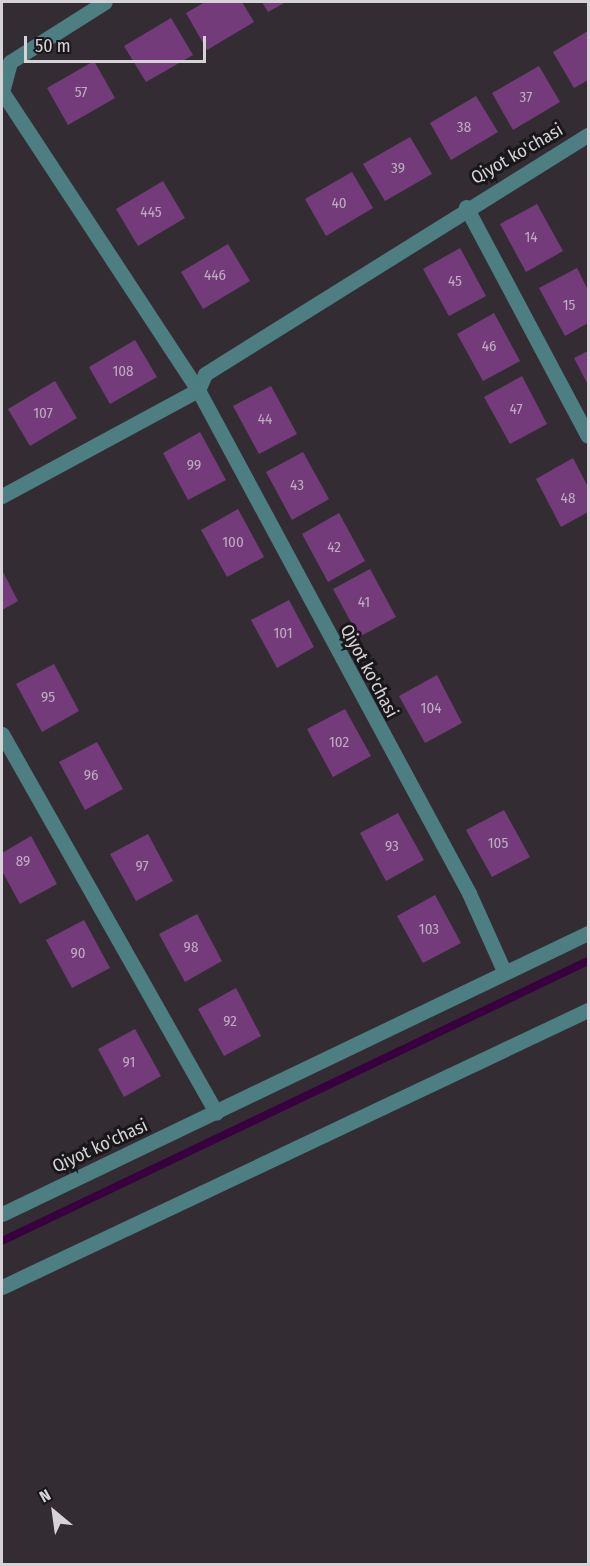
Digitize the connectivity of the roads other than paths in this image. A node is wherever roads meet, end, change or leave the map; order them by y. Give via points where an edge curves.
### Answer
1 (105, 2) edge
2 (588, 135) edge
3 (466, 207) junction
4 (198, 390) junction
5 (588, 436) edge
6 (2, 496) edge
7 (2, 734) edge
8 (588, 933) edge
9 (504, 971) junction
10 (588, 1010) edge
11 (216, 1113) junction
12 (2, 1214) edge
13 (2, 1287) edge

1 - 4 street via 10,62 2,92
2 - 3 street, Qiyot ko'chasi
3 - 4 street, Qiyot ko'chasi via 205,374
3 - 5 street, Qiyot ko'chasi
4 - 6 street, Qiyot ko'chasi
4 - 9 street, Qiyot ko'chasi via 469,893
7 - 11 street
8 - 9 street, Qiyot ko'chasi
9 - 11 street, Qiyot ko'chasi
10 - 13 street
11 - 12 street, Qiyot ko'chasi

